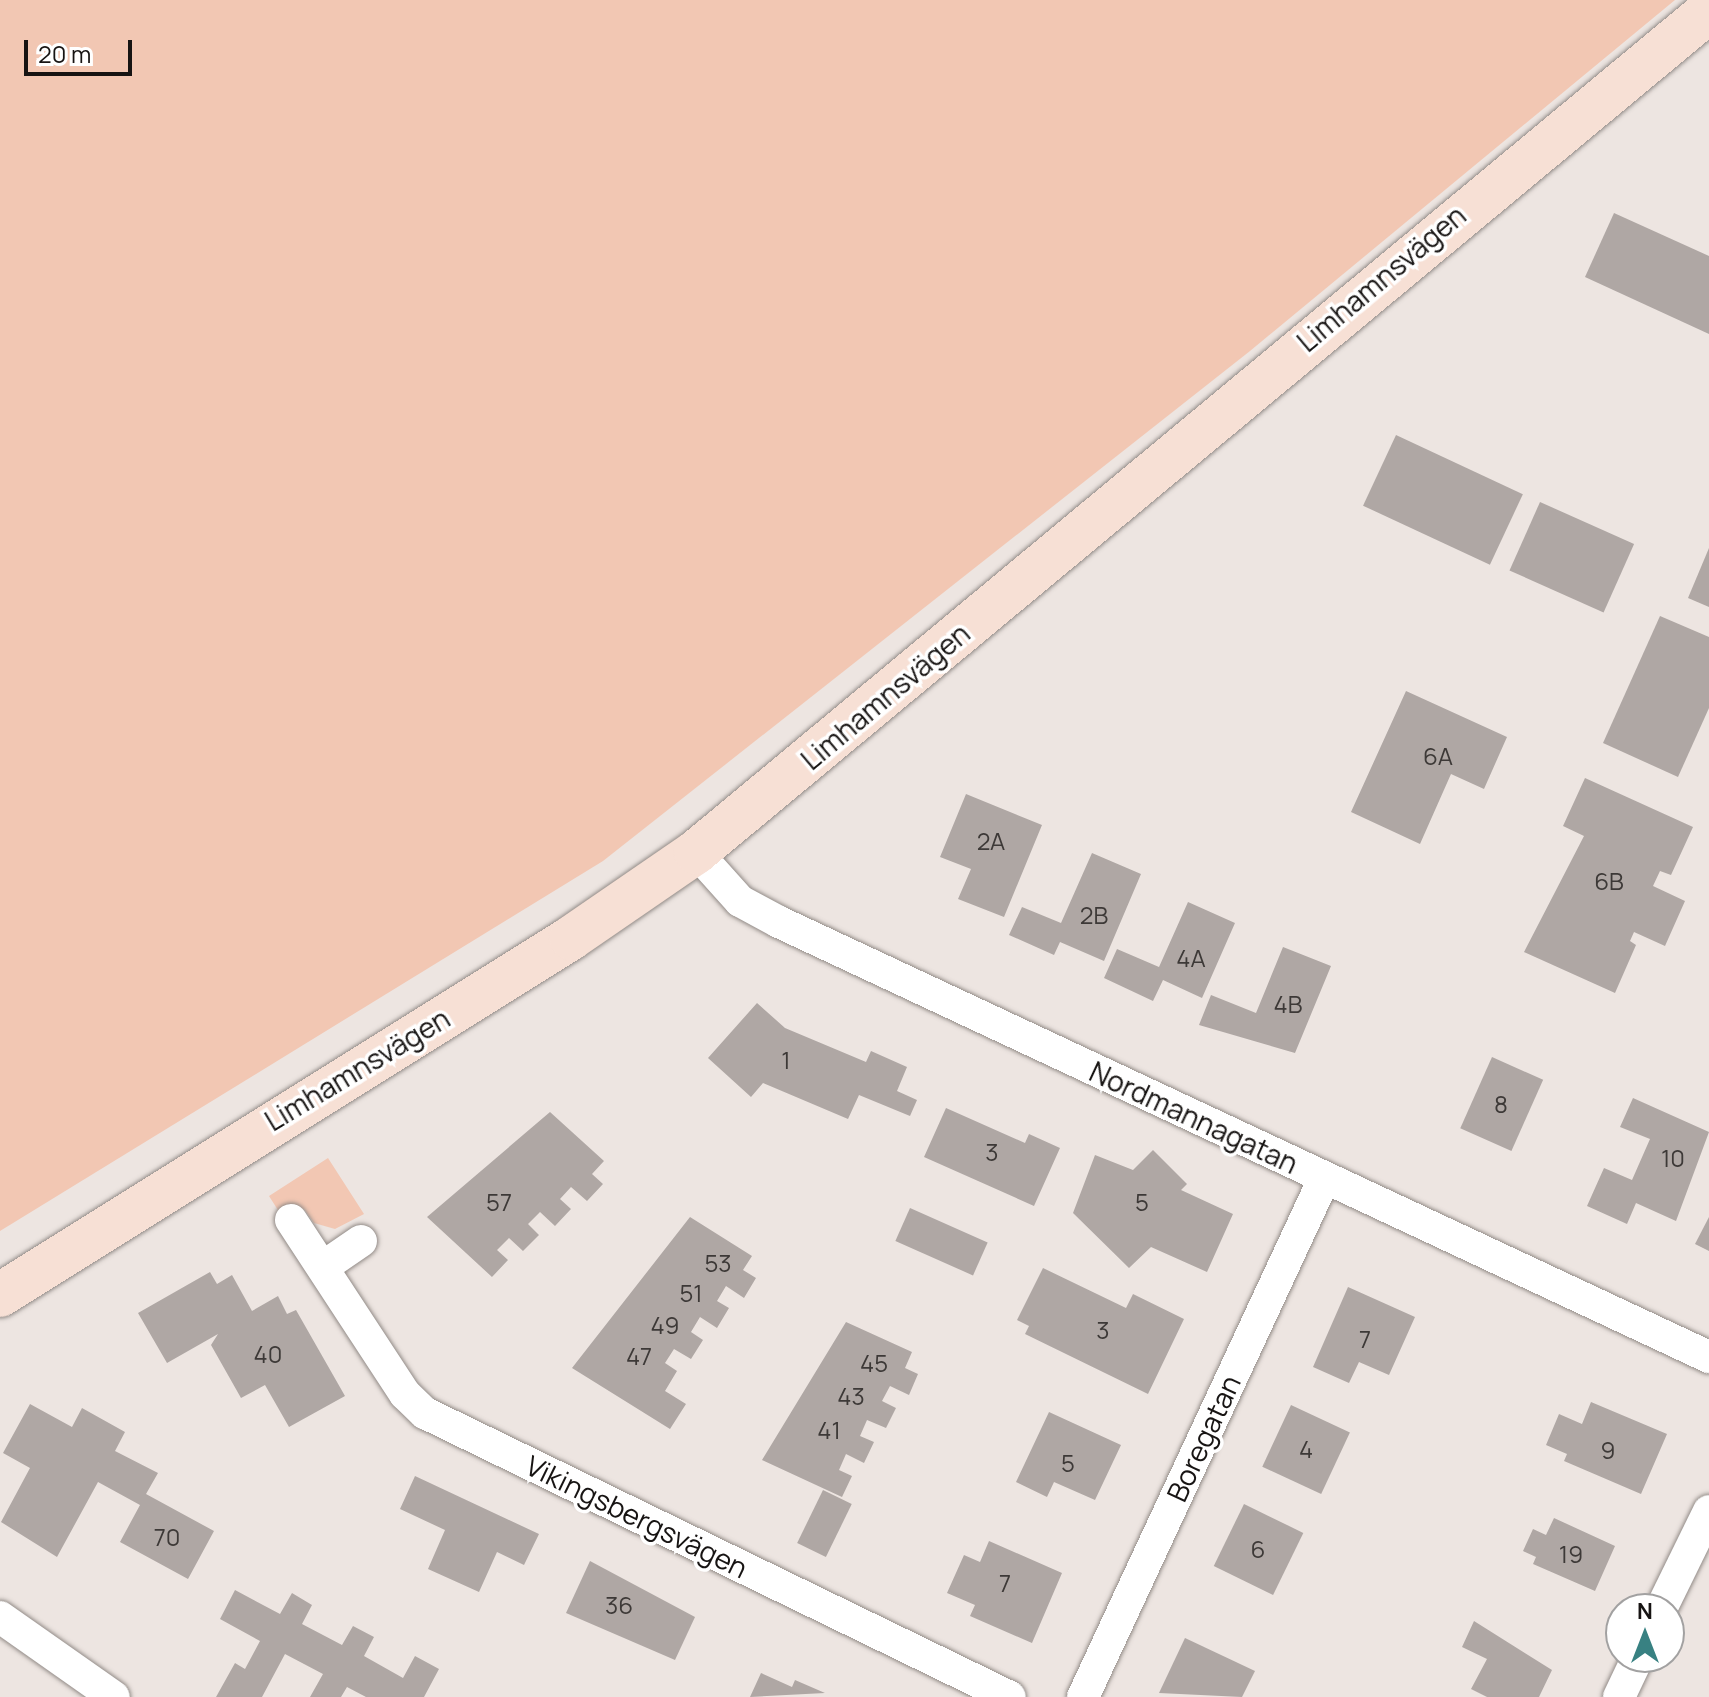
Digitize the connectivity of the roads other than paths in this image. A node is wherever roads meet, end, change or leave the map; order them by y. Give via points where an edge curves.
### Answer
1 (1709, 11) edge
2 (696, 852) junction
3 (1324, 1179) junction
4 (291, 1220) dead end
5 (361, 1241) dead end
6 (323, 1267) junction
7 (0, 1295) edge
8 (1709, 1357) edge
9 (1709, 1511) edge
10 (1669, 1593) edge
11 (0, 1617) edge
12 (1630, 1673) edge
13 (114, 1697) edge
14 (1010, 1697) edge
15 (1083, 1697) edge
16 (1619, 1697) edge

1 - 2 main road, Limhamnsvägen
2 - 3 street, Nordmannagatan via 740,901 779,922
2 - 7 main road, Limhamnsvägen via 571,938
3 - 8 street, Nordmannagatan
3 - 15 street, Boregatan
4 - 6 street, Vikingsbergsvägen
5 - 6 street
6 - 14 street, Vikingsbergsvägen via 405,1394 425,1413
9 - 10 street
11 - 13 street
12 - 16 street

